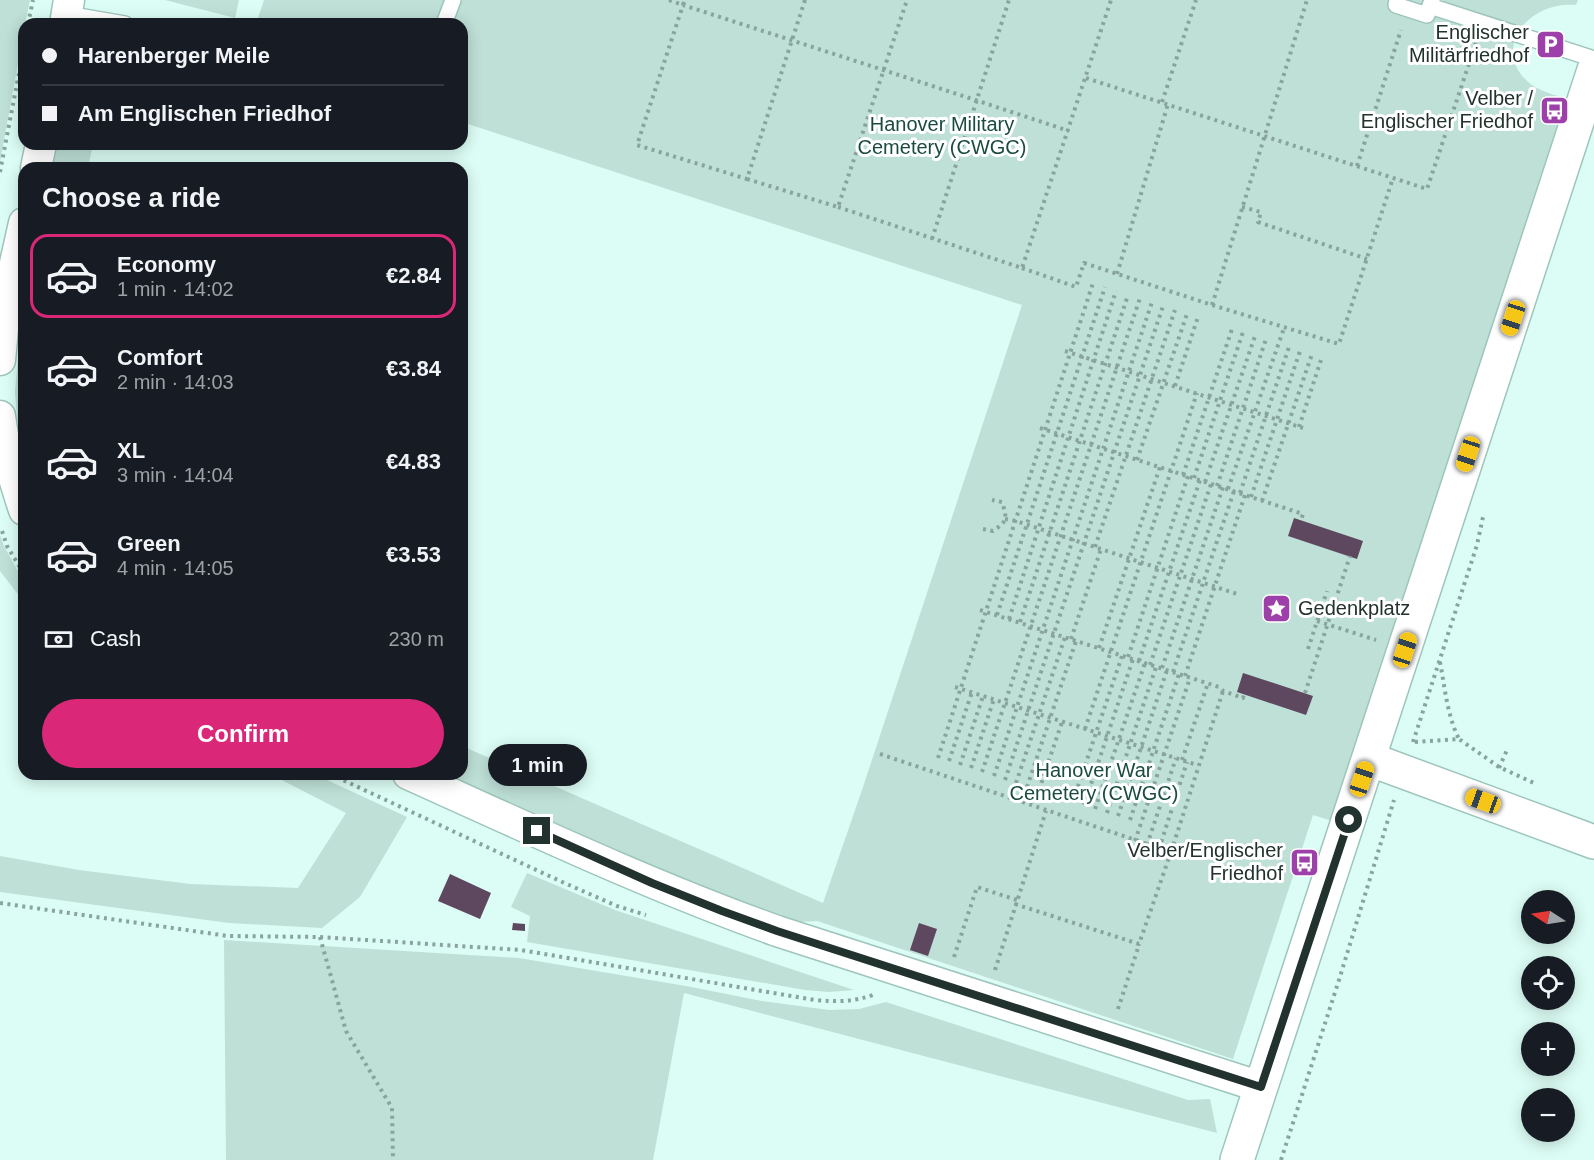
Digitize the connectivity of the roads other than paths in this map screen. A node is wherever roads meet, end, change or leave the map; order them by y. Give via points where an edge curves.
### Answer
1 (453, 0) edge
2 (1431, 3) edge
3 (1402, 4) edge
4 (67, 13) edge
5 (93, 18) edge
6 (446, 18) edge
7 (1594, 59) edge
8 (1594, 70) edge
9 (18, 250) edge
10 (0, 360) edge
11 (0, 416) edge
12 (18, 491) edge
13 (1369, 759) junction
14 (421, 780) edge
15 (1594, 842) edge
16 (1261, 1087) junction
17 (1238, 1160) edge

1 - 6 lane
2 - 3 lane via 1427,15
2 - 7 lane
4 - 5 lane
8 - 13 main road
9 - 10 street via 5,308
11 - 12 street
13 - 15 main road
13 - 16 main road
14 - 16 street via 722,911
16 - 17 main road

